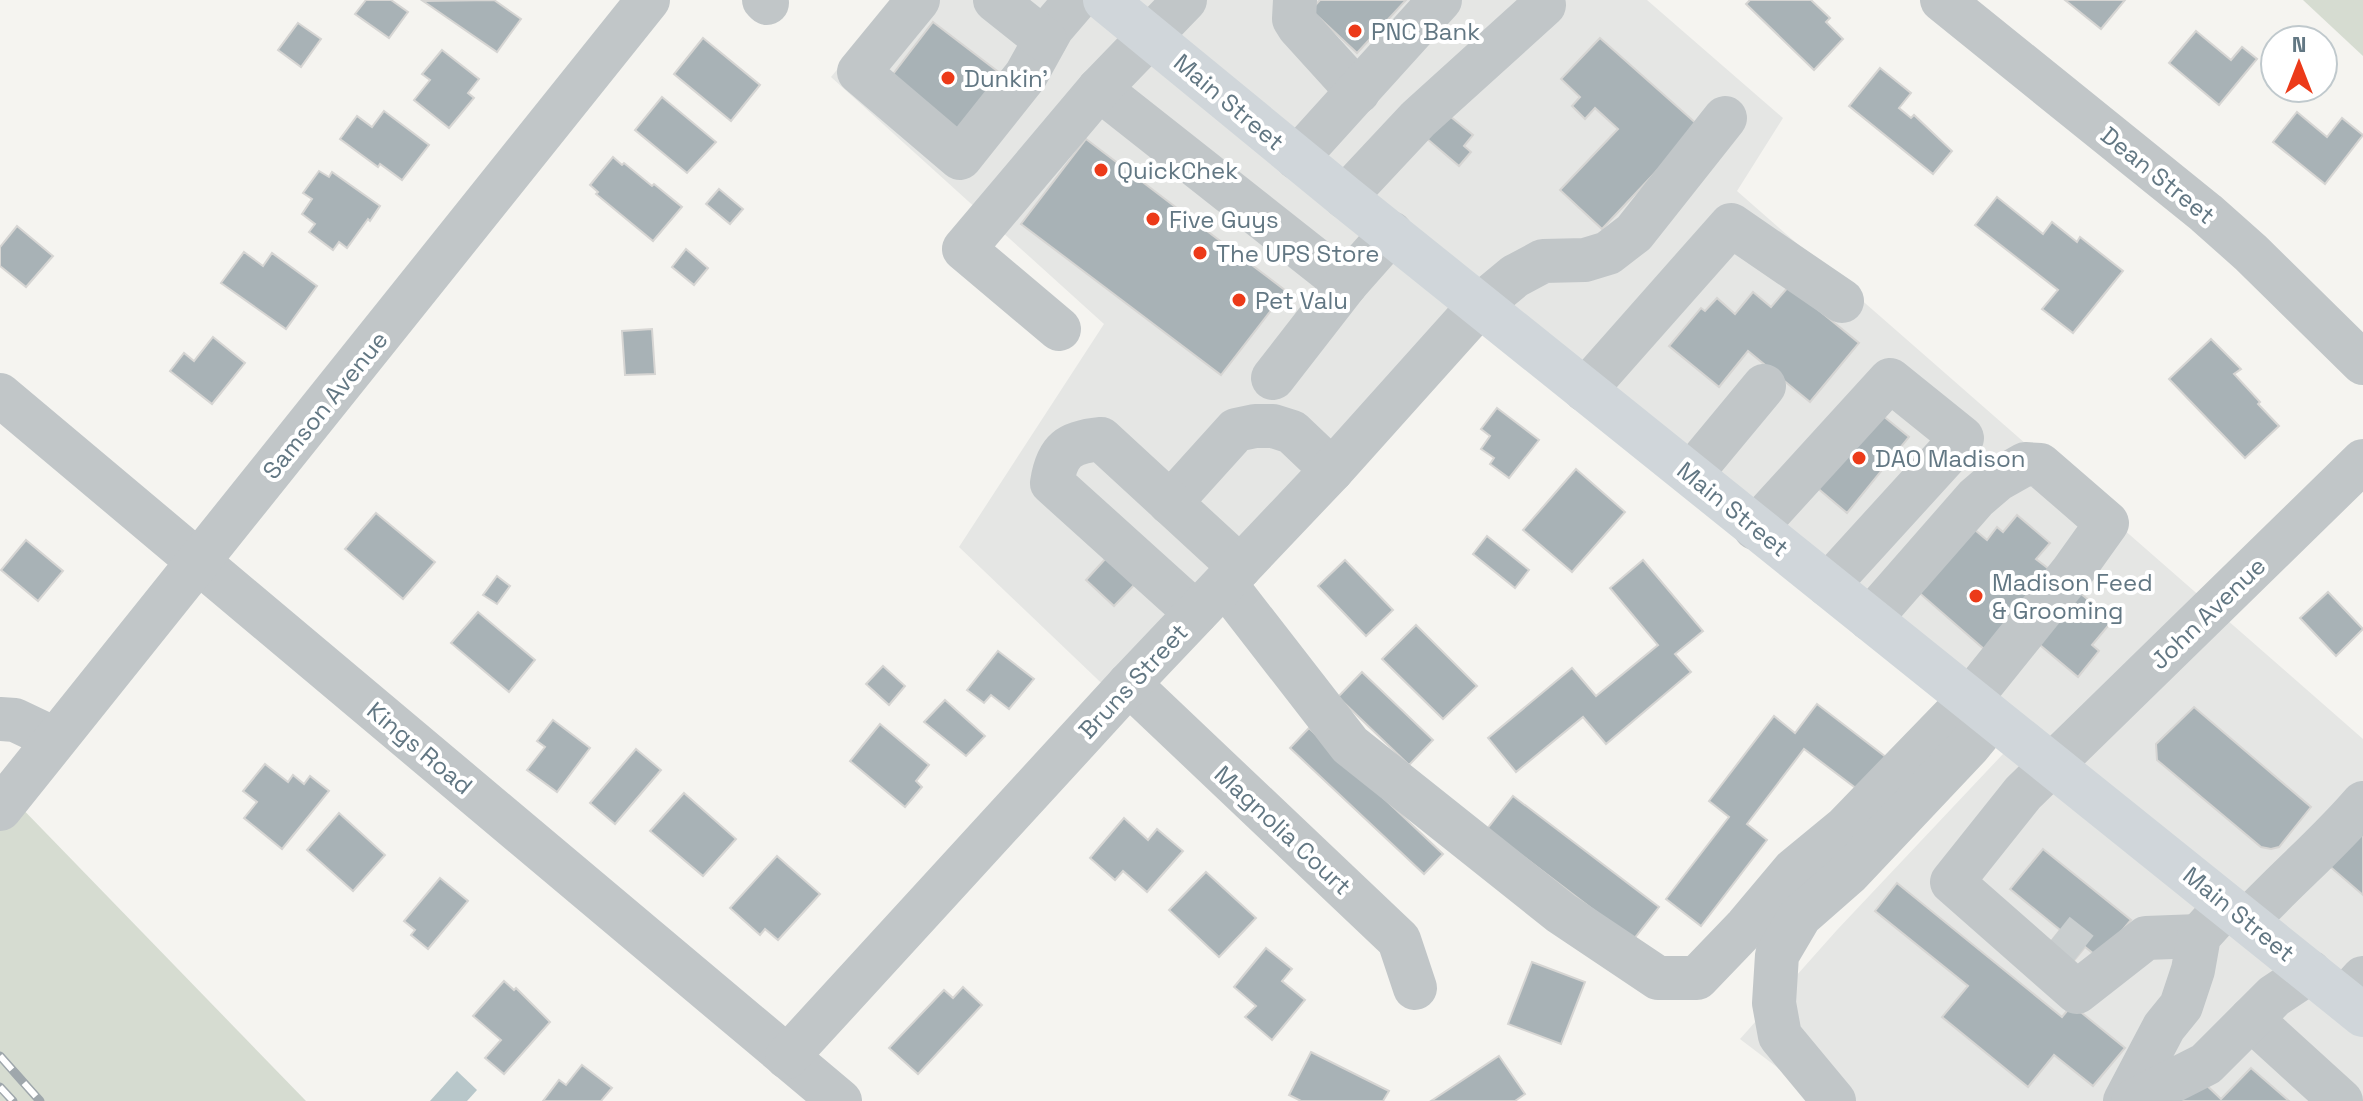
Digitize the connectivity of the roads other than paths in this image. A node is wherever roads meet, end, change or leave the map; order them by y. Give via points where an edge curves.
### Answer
1 (648, 0) edge
2 (918, 0) edge
3 (995, 0) edge
4 (1076, 0) edge
5 (1105, 0) edge
6 (1185, 0) edge
7 (1295, 0) edge
8 (1440, 0) edge
9 (1942, 0) edge
10 (1544, 5) dead end
11 (1151, 37) junction
12 (1045, 40) junction
13 (1099, 89) junction
14 (1358, 92) junction
15 (1725, 118) dead end
16 (1297, 158) junction
17 (1345, 197) junction
18 (1391, 233) junction
19 (1346, 284) junction
20 (1842, 301) dead end
21 (1480, 305) junction
22 (1059, 329) dead end
23 (2363, 363) edge
24 (1273, 378) dead end
25 (1764, 386) dead end
26 (1585, 390) junction
27 (0, 395) edge
28 (2363, 461) edge
29 (1332, 470) junction
30 (1691, 474) junction
31 (1170, 503) junction
32 (1755, 528) junction
33 (200, 562) junction
34 (1828, 585) junction
35 (1220, 588) junction
36 (1870, 619) junction
37 (1129, 684) junction
38 (1981, 708) junction
39 (0, 719) edge
40 (55, 739) junction
41 (2053, 764) junction
42 (2363, 803) edge
43 (0, 809) edge
44 (1963, 869) junction
45 (2224, 921) junction
46 (2075, 958) junction
47 (2310, 972) junction
48 (1415, 988) dead end
49 (2357, 998) edge
50 (2251, 1019) junction
51 (787, 1057) junction
52 (840, 1101) edge
53 (1834, 1101) edge
54 (2125, 1101) edge
55 (2133, 1101) edge
56 (2341, 1101) edge

1 - 33 street, Samson Avenue
2 - 12 street via 859,72 960,158 1026,75
3 - 12 street
4 - 12 street
5 - 11 main road, Main Street
6 - 11 street
7 - 14 street via 1299,27
8 - 14 street
9 - 23 street, Dean Street via 2206,213
10 - 17 street via 1418,119
11 - 13 street
11 - 16 main road, Main Street
13 - 19 street
13 - 22 street via 964,249
14 - 16 street
15 - 21 street, Bruns Street via 1634,233 1608,253 1585,260 1543,261
16 - 17 main road, Main Street
17 - 18 main road, Main Street
18 - 19 street
18 - 21 main road, Main Street
19 - 24 street
20 - 26 street via 1731,225
21 - 26 main road, Main Street
21 - 29 street, Bruns Street
25 - 30 street
26 - 30 main road, Main Street
27 - 33 street, Kings Road
28 - 41 street, John Avenue
29 - 31 street via 1292,432 1255,426 1236,430
29 - 35 street, Bruns Street
30 - 32 main road, Main Street
31 - 35 street
31 - 35 street via 1101,439 1067,448 1055,463 1052,483
32 - 34 main road, Main Street
32 - 34 street via 1890,380 1962,438
33 - 40 street, Samson Avenue
33 - 51 street, Kings Road
34 - 36 main road, Main Street
35 - 37 street, Bruns Street
35 - 38 street via 1350,745 1561,913 1658,978 1697,978 1794,870
36 - 38 main road, Main Street
36 - 38 street via 1976,498 2025,464 2040,465 2107,523
37 - 48 street, Magnolia Court via 1399,940
37 - 51 street, Bruns Street
38 - 41 main road, Main Street
38 - 53 street via 1968,747 1849,873 1800,916 1777,955 1774,1003 1780,1036
39 - 40 street via 15,720
40 - 43 street, Samson Avenue
41 - 44 street, John Avenue
41 - 45 main road, Main Street
42 - 45 street via 2273,893
44 - 46 street
44 - 46 street via 1952,882 2077,992
45 - 46 street
45 - 47 main road, Main Street
45 - 54 street
47 - 49 main road, Main Street
47 - 50 street
50 - 55 street via 2206,1064
50 - 56 street
51 - 52 street, Kings Road

